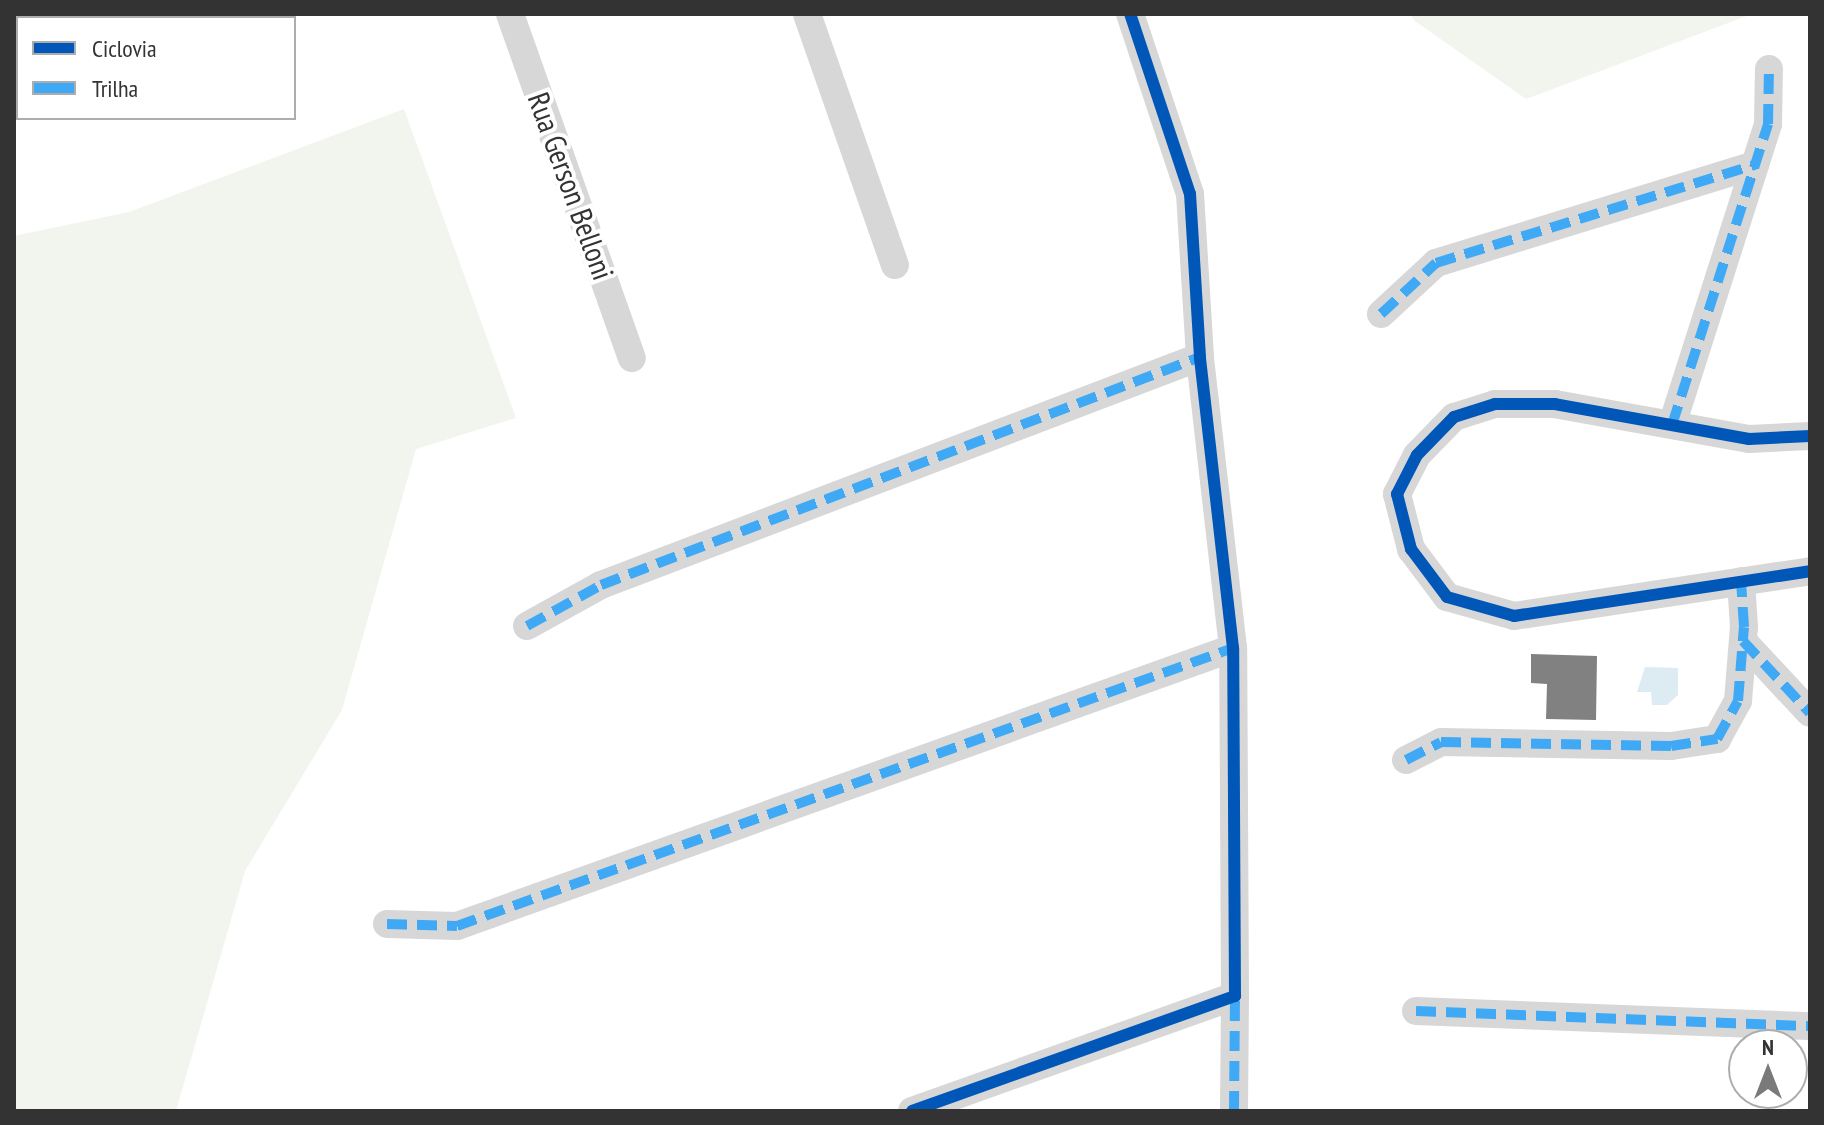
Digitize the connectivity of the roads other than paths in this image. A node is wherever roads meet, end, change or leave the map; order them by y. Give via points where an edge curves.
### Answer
1 (510, 14) edge
2 (807, 14) edge
3 (1130, 14) edge
4 (1769, 69) dead end
5 (1755, 165) junction
6 (895, 265) dead end
7 (1381, 314) dead end
8 (1200, 357) junction
9 (632, 358) dead end
10 (1672, 425) junction
11 (1810, 436) edge
12 (1810, 571) edge
13 (1741, 581) junction
14 (527, 626) dead end
15 (1743, 641) junction
16 (1233, 648) junction
17 (1810, 713) edge
18 (1406, 760) dead end
19 (387, 924) dead end
20 (1235, 996) junction
21 (1416, 1011) dead end
22 (1810, 1026) edge
23 (912, 1111) edge
24 (1234, 1111) edge

1 - 9 street, Rua Gerson Belloni
2 - 6 street
3 - 8 street via 1190,194
4 - 5 street via 1768,124
5 - 7 street via 1436,263
5 - 10 street
8 - 14 street via 601,585
8 - 16 street
10 - 11 street via 1749,439
10 - 13 street via 1555,404 1495,404 1454,417 1417,455 1397,494 1411,549 1447,597 1514,616
12 - 13 street
13 - 15 street
15 - 17 street
15 - 18 street via 1738,701 1717,739 1671,746 1441,742
16 - 19 street via 457,926
16 - 20 street
20 - 23 street
20 - 24 street
21 - 22 street

